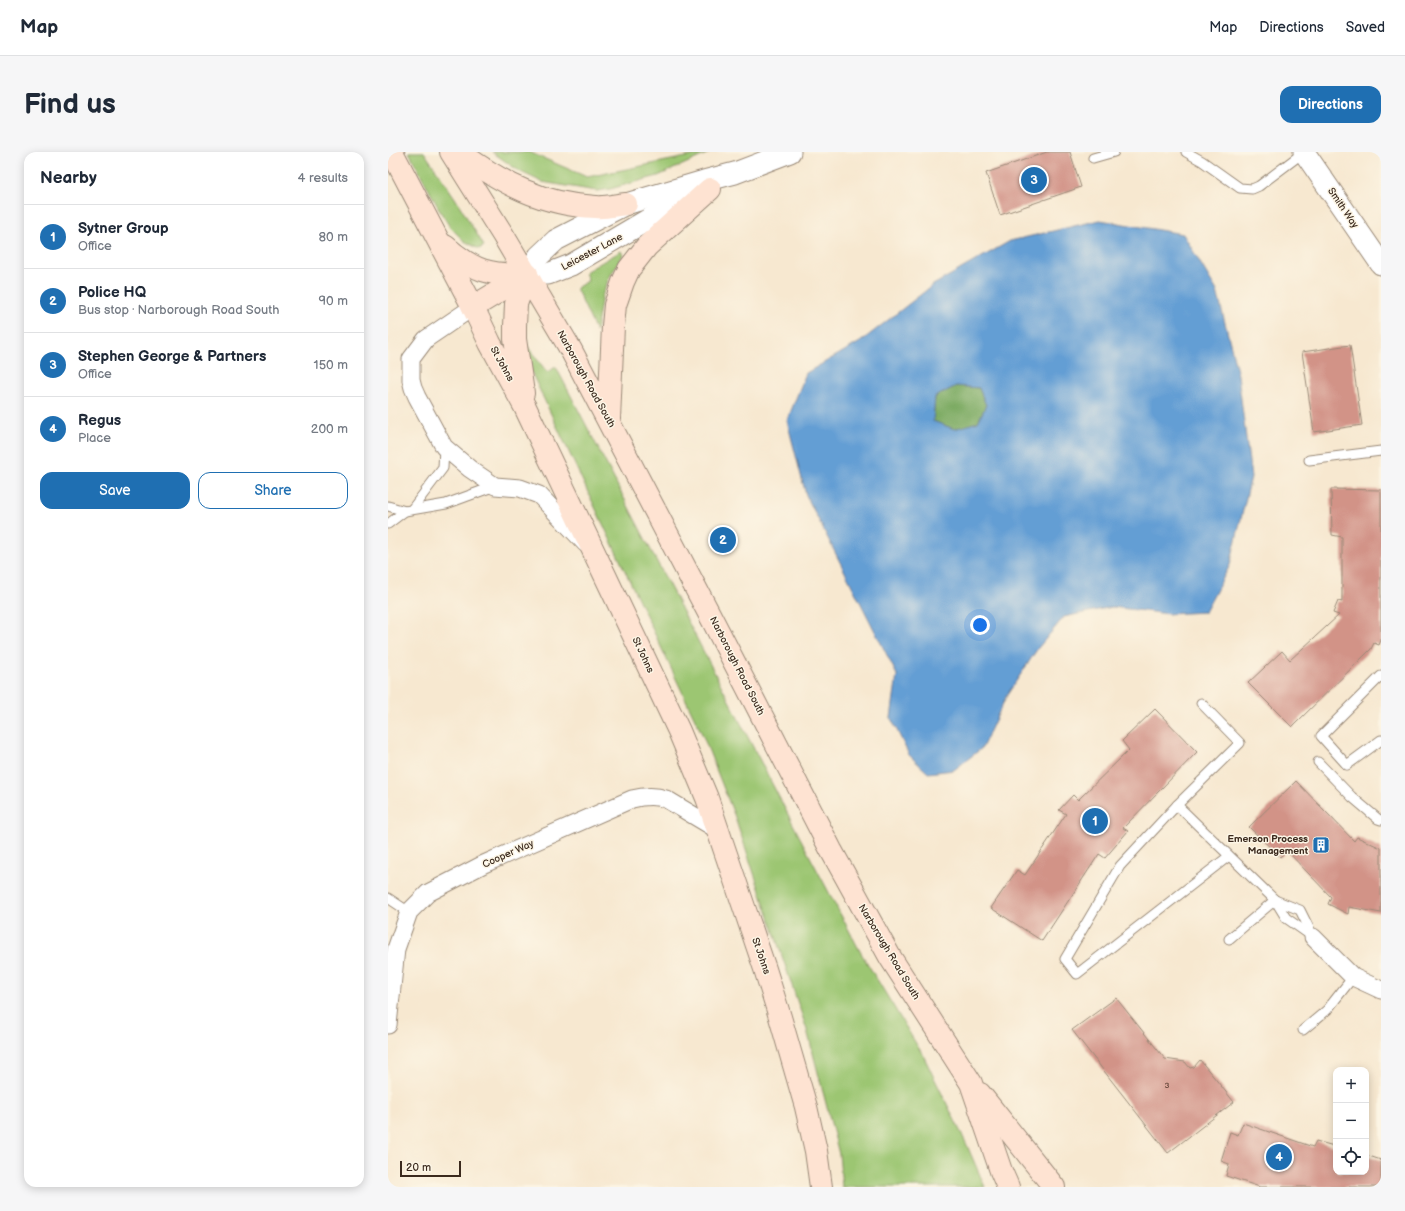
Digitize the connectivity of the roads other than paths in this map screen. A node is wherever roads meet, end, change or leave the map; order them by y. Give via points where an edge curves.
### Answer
1 (392, 152) edge
2 (451, 152) edge
3 (460, 152) edge
4 (790, 152) edge
5 (1114, 152) edge
6 (1186, 152) edge
7 (1304, 152) edge
8 (1093, 158) dead end
9 (735, 173) junction
10 (710, 189) junction
11 (626, 204) junction
12 (438, 240) junction
13 (1381, 264) edge
14 (527, 274) junction
15 (473, 307) junction
16 (525, 406) junction
17 (609, 419) junction
18 (444, 447) junction
19 (1381, 450) edge
20 (1309, 460) dead end
21 (495, 486) junction
22 (388, 506) edge
23 (409, 510) junction
24 (388, 524) edge
25 (595, 554) junction
26 (1381, 676) edge
27 (1201, 703) dead end
28 (1381, 740) edge
29 (1318, 762) dead end
30 (1177, 806) junction
31 (1381, 820) edge
32 (718, 830) junction
33 (1229, 856) junction
34 (388, 898) edge
35 (1276, 900) junction
36 (409, 912) junction
37 (1313, 937) junction
38 (1229, 939) dead end
39 (1353, 977) junction
40 (1381, 990) edge
41 (388, 1025) edge
42 (1303, 1030) dead end
43 (971, 1083) junction
44 (816, 1151) junction
45 (807, 1187) edge
46 (821, 1187) edge
47 (1008, 1187) edge
48 (1054, 1187) edge

1 - 12 main road, St Johns
2 - 14 main road, Narborough Road South
3 - 11 main road via 514,188 542,198 596,208
4 - 9 street, Leicester Lane
5 - 8 lane
6 - 7 lane via 1240,188 1252,189
7 - 13 street, Smith Way
9 - 10 street, Leicester Lane
9 - 11 street, Leicester Lane
10 - 14 street, Leicester Lane via 654,216 571,266 548,274
10 - 17 main road via 647,246 629,269 623,282 615,305
11 - 14 street, Leicester Lane via 556,240 539,256
12 - 14 main road via 459,259 482,271 504,275
12 - 15 main road, St Johns
14 - 15 main road
14 - 16 main road via 516,304 515,326
14 - 17 main road, Narborough Road South
15 - 16 main road, St Johns
15 - 18 street via 426,339 411,359 413,388
16 - 25 main road, St Johns
17 - 43 main road, Narborough Road South via 831,850 890,956
18 - 21 street
18 - 23 lane via 443,468
19 - 20 lane
21 - 23 lane via 446,504
21 - 25 street via 520,488 539,495
22 - 23 lane
23 - 24 lane
25 - 32 main road, St Johns via 679,731
26 - 28 lane via 1321,736 1347,765
27 - 30 lane via 1240,743
29 - 31 lane
30 - 33 lane
30 - 33 lane via 1120,866 1065,960 1077,974
32 - 36 street, Cooper Way via 658,796 632,799 484,864 428,893
32 - 44 main road, St Johns via 780,1017
33 - 35 lane
34 - 36 lane
35 - 37 lane via 1286,918
35 - 37 lane via 1300,910
35 - 38 lane
36 - 41 street, Cooper Way via 396,949
37 - 39 street
39 - 40 street
39 - 42 lane via 1327,1010
43 - 47 main road, Narborough Road South
43 - 48 main road
44 - 45 main road
44 - 46 main road, St Johns

